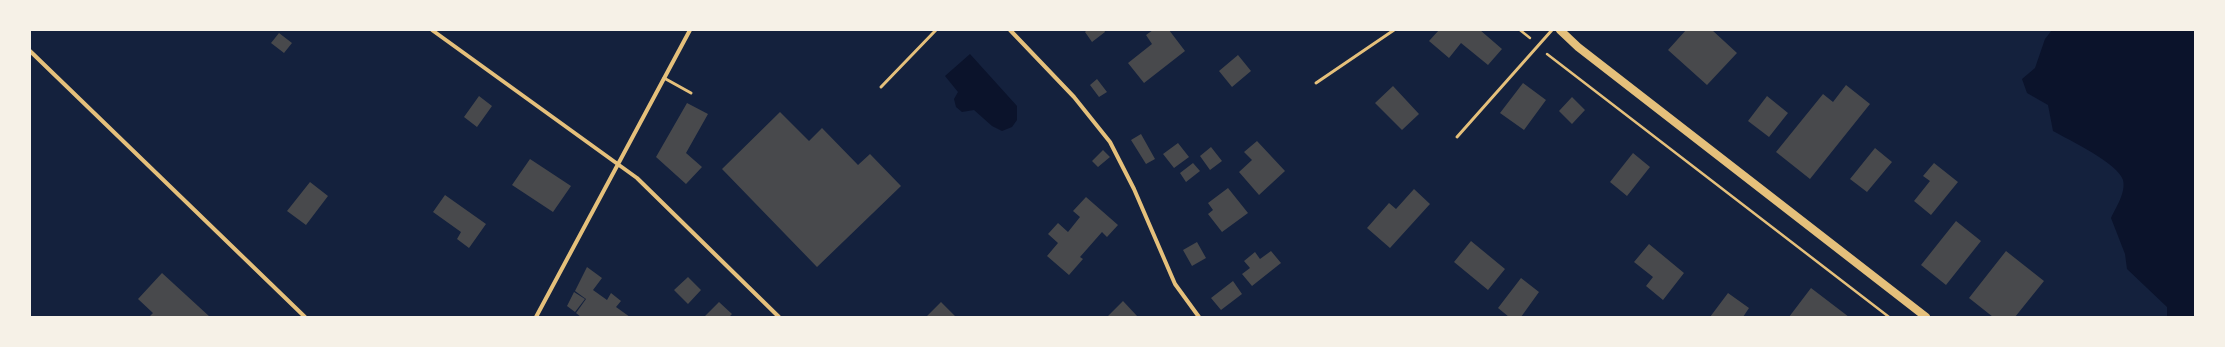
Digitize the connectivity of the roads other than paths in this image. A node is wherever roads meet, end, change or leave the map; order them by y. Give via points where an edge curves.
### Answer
1 (432, 30) edge
2 (690, 30) edge
3 (936, 30) edge
4 (1010, 30) edge
5 (1394, 30) edge
6 (1552, 30) edge
7 (1560, 30) edge
8 (30, 51) edge
9 (664, 78) junction
10 (1316, 83) dead end
11 (882, 87) dead end
12 (691, 93) dead end
13 (1457, 137) dead end
14 (618, 164) junction
15 (305, 317) edge
16 (536, 317) edge
17 (779, 317) edge
18 (1199, 317) edge
19 (1926, 317) edge

1 - 14 street
2 - 9 street
3 - 11 lane
4 - 18 street via 1074,97 1110,142 1134,189 1175,284
5 - 10 lane
6 - 13 lane
7 - 19 main road via 1578,47
8 - 15 street
9 - 12 lane
9 - 14 street
14 - 16 street
14 - 17 street via 637,178

